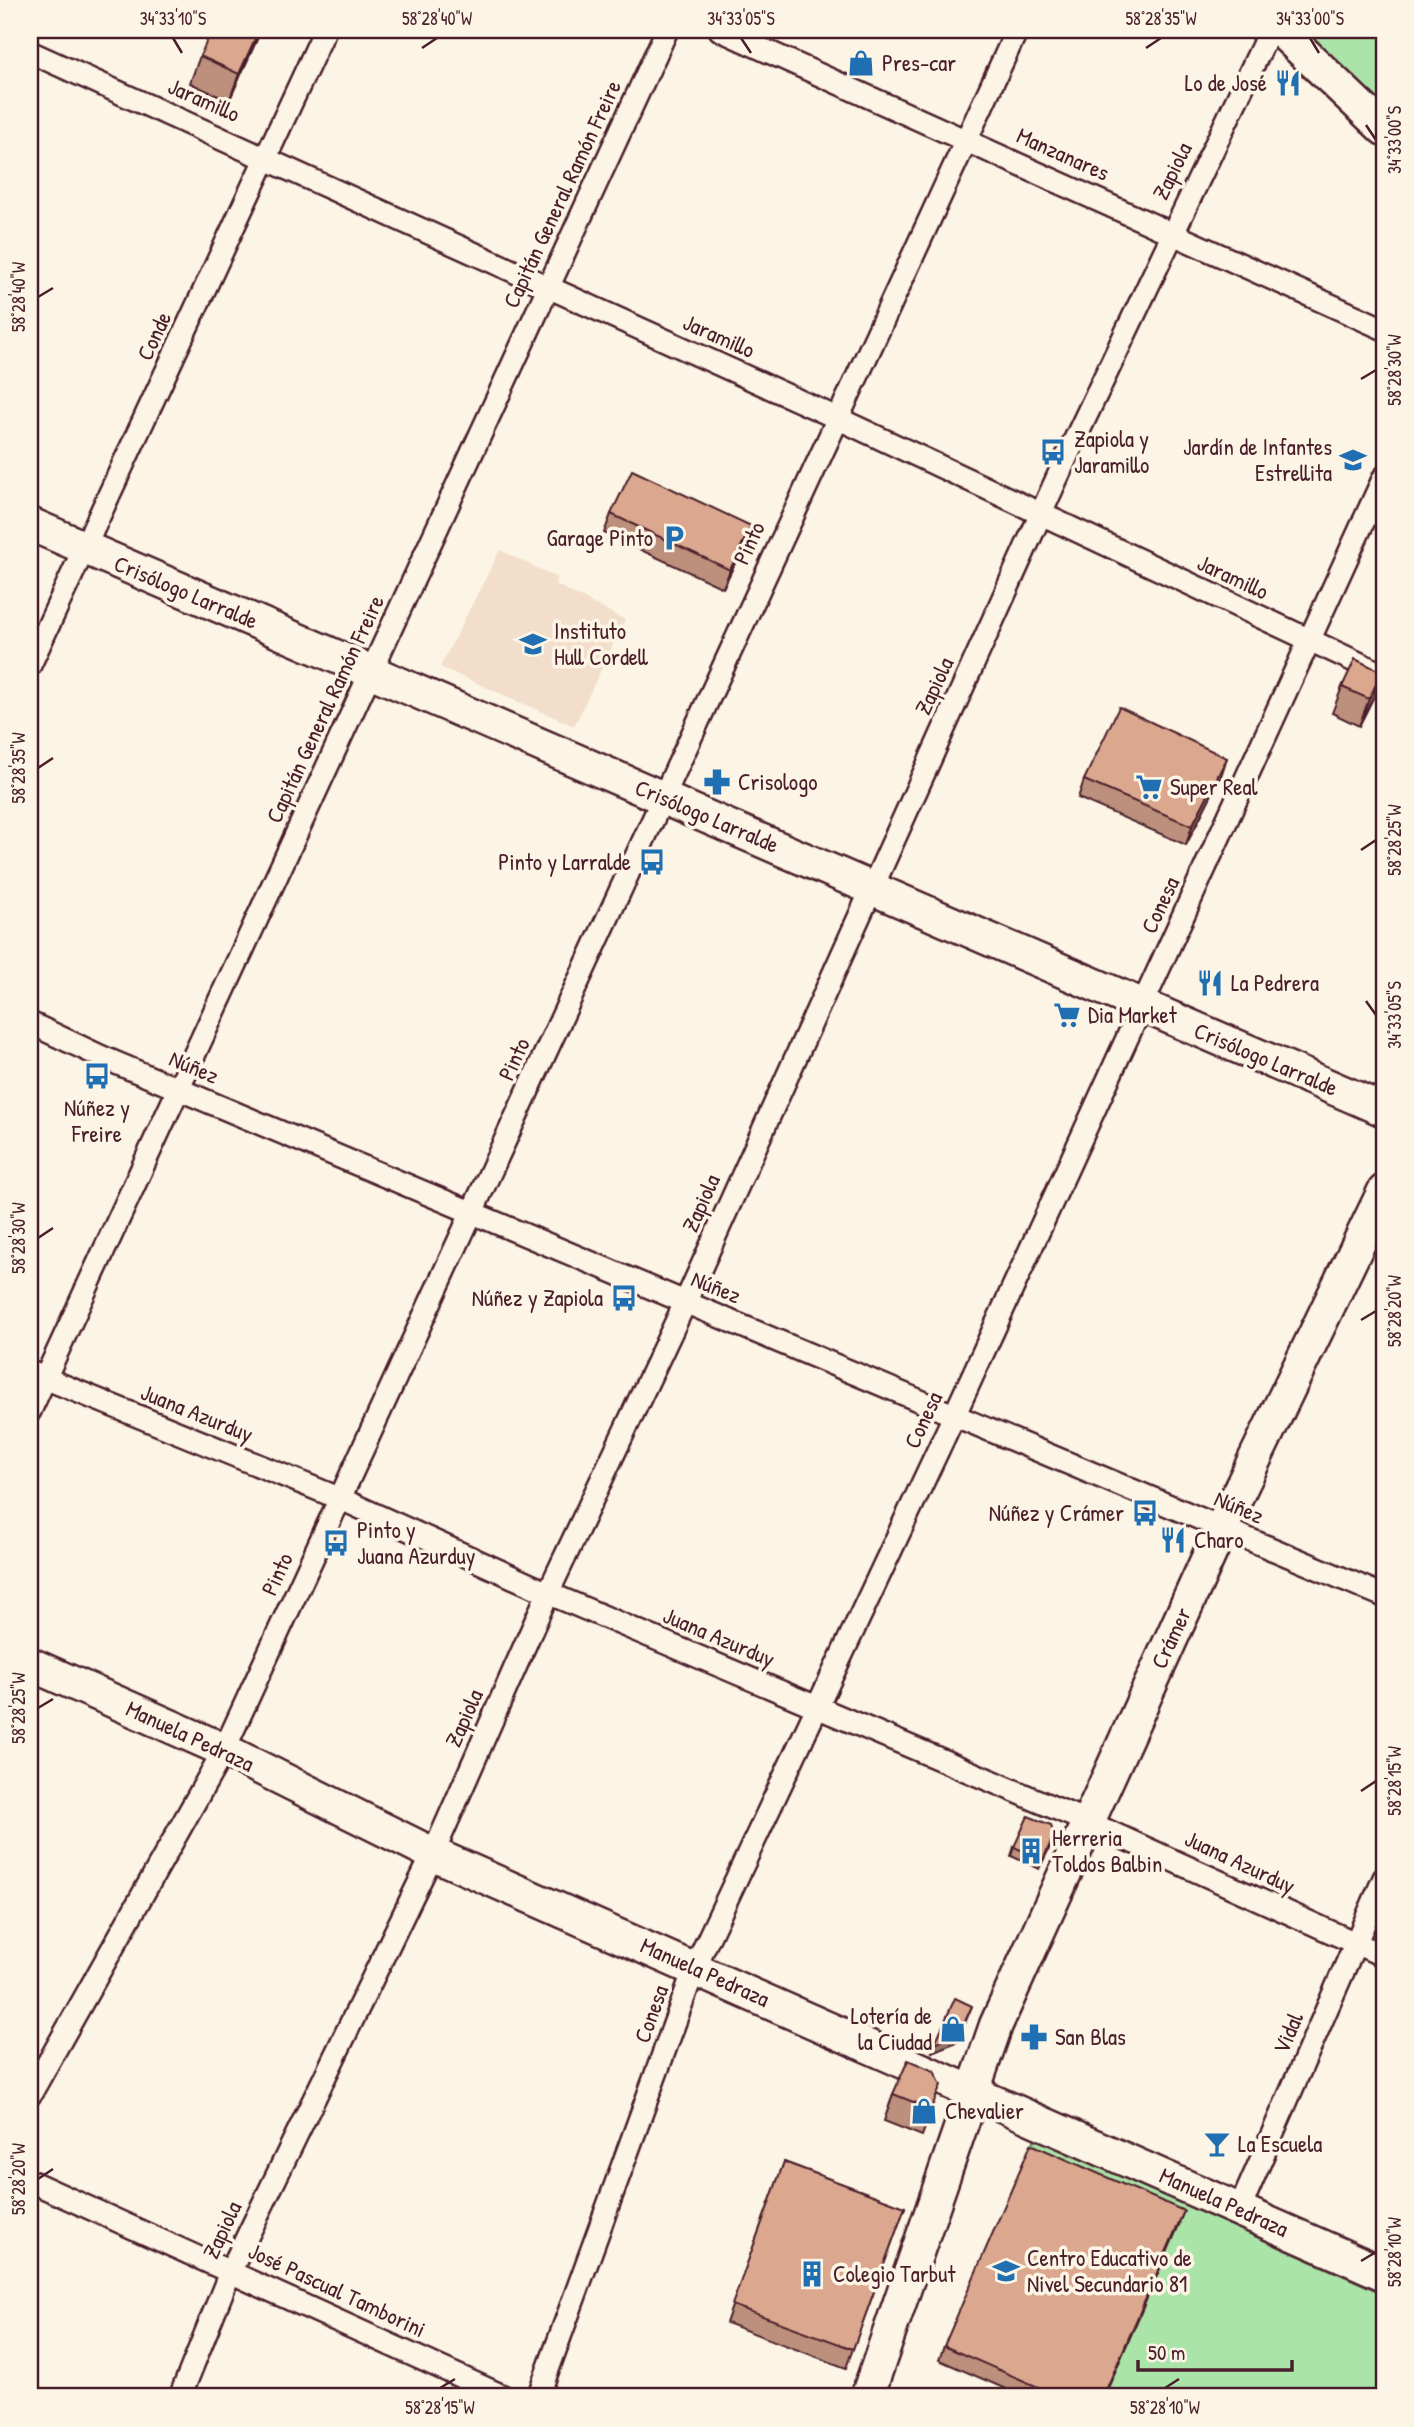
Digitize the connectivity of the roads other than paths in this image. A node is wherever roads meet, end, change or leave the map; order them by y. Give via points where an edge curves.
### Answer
1 (325, 30) edge
2 (667, 30) edge
3 (720, 30) edge
4 (1017, 30) edge
5 (1270, 30) edge
6 (1280, 30) edge
7 (30, 52) edge
8 (1384, 129) edge
9 (965, 139) junction
10 (266, 157) junction
11 (1172, 231) junction
12 (549, 288) junction
13 (1384, 329) edge
14 (837, 418) junction
15 (1384, 477) edge
16 (1042, 515) junction
17 (30, 524) edge
18 (84, 548) junction
19 (1310, 642) junction
20 (30, 665) edge
21 (370, 672) junction
22 (1384, 675) edge
23 (661, 796) junction
24 (871, 887) junction
25 (1143, 1006) junction
26 (30, 1023) edge
27 (180, 1090) junction
28 (1384, 1110) edge
29 (1384, 1191) edge
30 (471, 1212) junction
31 (685, 1303) junction
32 (37, 1376) edge
33 (30, 1410) edge
34 (955, 1414) junction
35 (341, 1499) junction
36 (1222, 1527) junction
37 (548, 1593) junction
38 (1384, 1596) edge
39 (30, 1664) edge
40 (817, 1707) junction
41 (224, 1750) junction
42 (1088, 1822) junction
43 (433, 1854) junction
44 (1384, 1878) edge
45 (1355, 1944) junction
46 (1384, 1956) edge
47 (695, 1967) junction
48 (971, 2092) junction
49 (30, 2095) edge
50 (30, 2181) edge
51 (1240, 2208) junction
52 (232, 2270) junction
53 (1384, 2274) edge
54 (180, 2397) edge
55 (505, 2397) edge
56 (538, 2397) edge
57 (867, 2397) edge

1 - 10 street, Conde
2 - 12 street, Capitán General Ramón Freire
3 - 9 street, Manzanares
4 - 9 street, Pinto
5 - 11 street, Zapiola
6 - 8 street
7 - 10 street, Jaramillo
9 - 11 street, Manzanares
9 - 14 street, Pinto
10 - 12 street, Jaramillo
10 - 18 street, Conde
11 - 13 street, Manzanares
11 - 16 street, Zapiola
12 - 14 street, Jaramillo
12 - 21 street, Capitán General Ramón Freire
14 - 16 street, Jaramillo
14 - 23 street, Pinto
15 - 19 street, Conesa
16 - 19 street, Jaramillo
16 - 24 street, Zapiola
17 - 18 street, Crisólogo Larralde
18 - 20 street, Conde
18 - 21 street, Crisólogo Larralde
19 - 22 street, Jaramillo
19 - 25 street, Conesa
21 - 23 street, Crisólogo Larralde
21 - 27 street, Capitán General Ramón Freire
23 - 24 street, Crisólogo Larralde
23 - 30 street, Pinto via 635,864
24 - 25 street, Crisólogo Larralde
24 - 31 street, Zapiola
25 - 28 street, Crisólogo Larralde
25 - 34 street, Conesa
26 - 27 street, Núñez
27 - 30 street, Núñez
27 - 32 street, Capitán General Ramón Freire
29 - 36 street, Crámer
30 - 31 street, Núñez
30 - 35 street, Pinto
31 - 34 street, Núñez
31 - 37 street, Zapiola
32 - 33 street, Capitán General Ramón Freire
32 - 35 street, Juana Azurduy
34 - 36 street, Núñez
34 - 40 street, Conesa
35 - 37 street, Juana Azurduy
35 - 41 street, Pinto
36 - 38 street, Núñez
36 - 42 street, Crámer
37 - 40 street, Juana Azurduy
37 - 43 street, Zapiola
39 - 41 street, Manuela Pedraza
40 - 42 street, Juana Azurduy
40 - 47 street, Conesa
41 - 43 street, Manuela Pedraza
41 - 49 street, Pinto
42 - 45 street, Juana Azurduy
42 - 48 street, Crámer via 996,2025
43 - 47 street, Manuela Pedraza
43 - 52 street, Zapiola
44 - 45 street, Vidal
45 - 46 street, Juana Azurduy
45 - 51 street, Vidal
47 - 48 street, Manuela Pedraza
47 - 56 street, Conesa
48 - 51 street, Manuela Pedraza
48 - 57 street, Crámer
50 - 52 street, José Pascual Tamborini
51 - 53 street, Manuela Pedraza
52 - 54 street, Zapiola
52 - 55 street, José Pascual Tamborini

